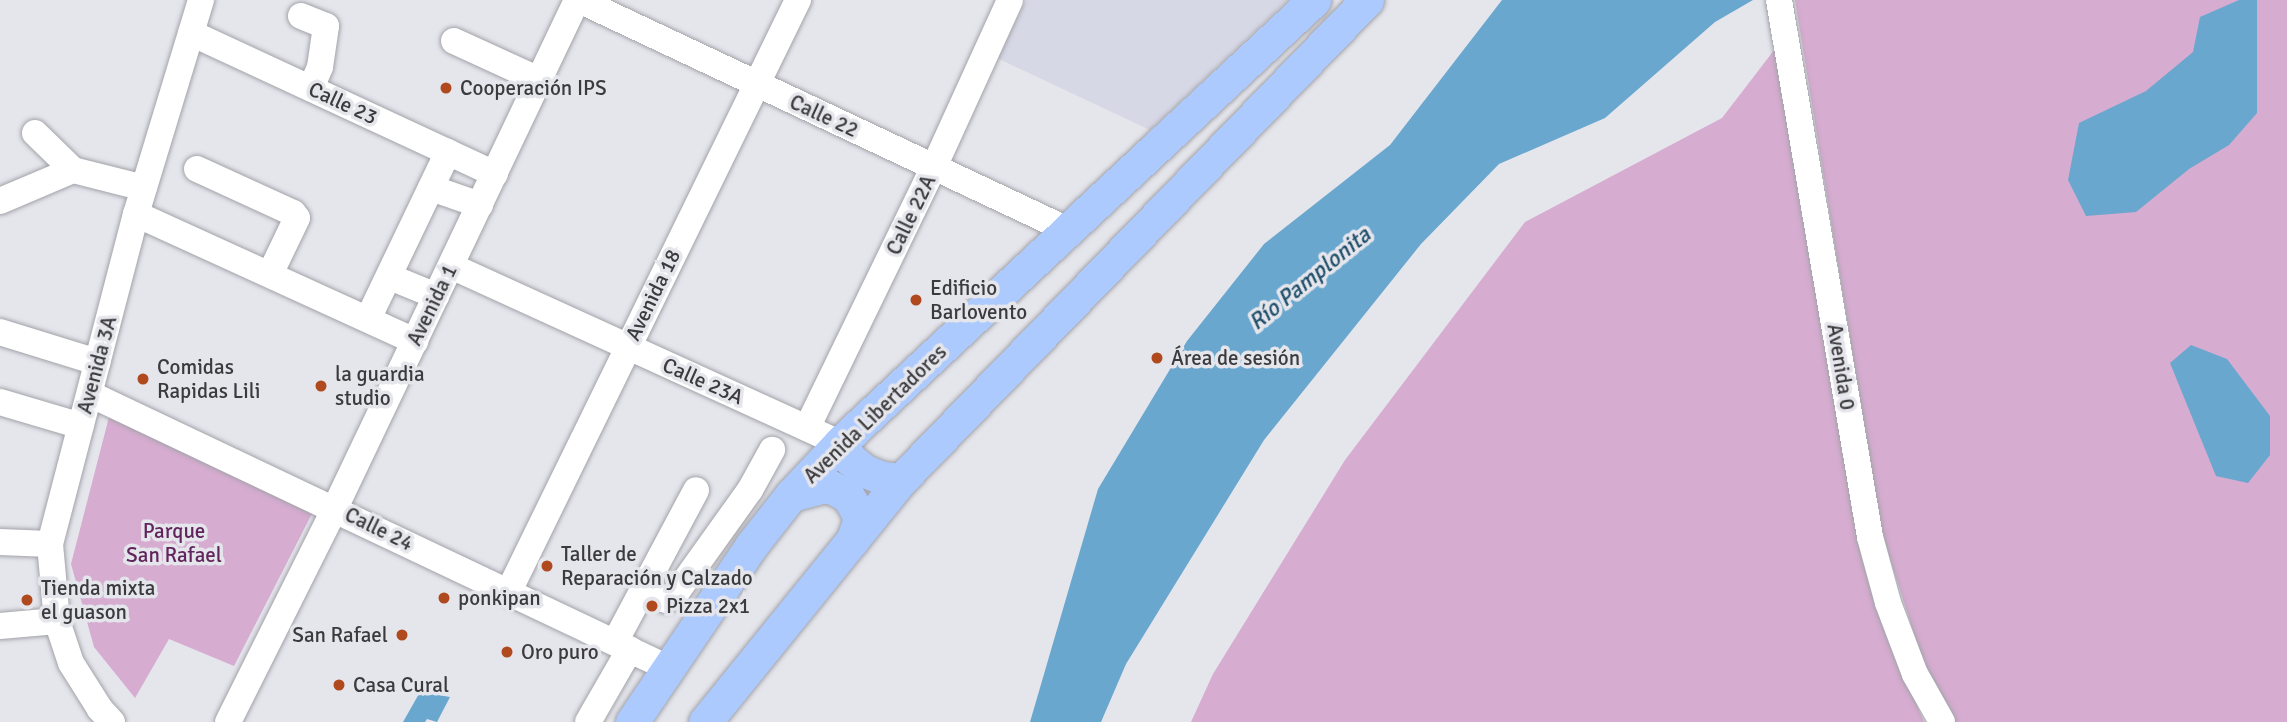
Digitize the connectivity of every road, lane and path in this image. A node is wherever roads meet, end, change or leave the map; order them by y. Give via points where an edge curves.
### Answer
1 (201, 0) edge
2 (578, 0) edge
3 (798, 0) edge
4 (1010, 0) edge
5 (1314, 0) edge
6 (1367, 0) edge
7 (1779, 0) edge
8 (301, 16) dead end
9 (191, 33) junction
10 (454, 41) dead end
11 (539, 80) junction
12 (757, 84) junction
13 (311, 88) junction
14 (35, 133) dead end
15 (448, 152) junction
16 (934, 167) junction
17 (197, 169) dead end
18 (72, 170) junction
19 (495, 174) junction
20 (144, 188) junction
21 (432, 188) junction
22 (0, 201) edge
23 (480, 205) junction
24 (136, 214) junction
25 (1070, 231) junction
26 (451, 266) junction
27 (270, 274) junction
28 (390, 277) junction
29 (436, 296) junction
30 (368, 319) junction
31 (0, 332) edge
32 (415, 341) junction
33 (628, 347) junction
34 (97, 362) junction
35 (90, 394) junction
36 (0, 402) edge
37 (80, 426) junction
38 (807, 428) junction
39 (840, 443) junction
40 (772, 450) dead end
41 (901, 480) junction
42 (696, 490) dead end
43 (791, 495) junction
44 (335, 508) junction
45 (0, 541) edge
46 (852, 541) junction
47 (50, 544) junction
48 (509, 591) junction
49 (643, 592) junction
50 (57, 621) junction
51 (0, 626) edge
52 (623, 646) junction
53 (666, 667) junction
54 (98, 718) edge
55 (228, 722) edge
56 (588, 722) edge
57 (632, 722) edge
58 (705, 722) edge
59 (1942, 722) edge

1 - 9 street, Avenida 3A
2 - 11 street, Avenida 1
2 - 12 street, Calle 22
3 - 12 street, Avenida 18
4 - 16 street, Calle 22A
5 - 25 main road, Avenida Libertadores
6 - 41 main road
7 - 59 street, Avenida 0 via 1870,537 1915,674
8 - 13 street via 326,26 320,68
9 - 13 street, Calle 23
9 - 20 street, Avenida 3A
10 - 11 street
11 - 19 street, Avenida 1
12 - 16 street, Calle 22
12 - 33 street, Avenida 18
13 - 15 street, Calle 23
14 - 18 street
15 - 19 street, Calle 23
15 - 21 street
16 - 25 street, Calle 22
16 - 38 street, Calle 22A
17 - 27 street via 297,218
18 - 20 street
18 - 22 street
19 - 23 street, Avenida 1
20 - 24 street, Avenida 3A
21 - 23 street
21 - 28 street
23 - 26 street, Avenida 1
24 - 27 street
24 - 34 street, Avenida 3A
25 - 39 main road, Avenida Libertadores
26 - 29 street, Avenida 1
26 - 33 street, Calle 23A
27 - 30 street
28 - 29 street
28 - 30 street
29 - 32 street, Avenida 1
30 - 32 street
31 - 34 street
32 - 44 street, Avenida 1
33 - 38 street, Calle 23A
33 - 48 street, Avenida 18
34 - 35 street, Avenida 3A
35 - 37 street, Avenida 3A
35 - 44 street, Calle 24
36 - 37 street
37 - 47 street, Avenida 3A
38 - 39 street, Calle 23A
39 - 41 main road via 865,471
39 - 43 main road, Avenida Libertadores
40 - 49 street via 674,596 666,600
41 - 46 main road
42 - 49 street
43 - 46 main road via 821,486 848,496 859,522
43 - 53 main road, Avenida Libertadores
44 - 48 street, Calle 24
44 - 55 street, Avenida 1
45 - 47 street
46 - 58 main road
47 - 50 street, Avenida 3A
48 - 52 street, Calle 24
49 - 52 street
50 - 51 street
50 - 54 street, Avenida 3A
52 - 53 street, Calle 24
52 - 56 street
53 - 57 main road, Avenida Libertadores

